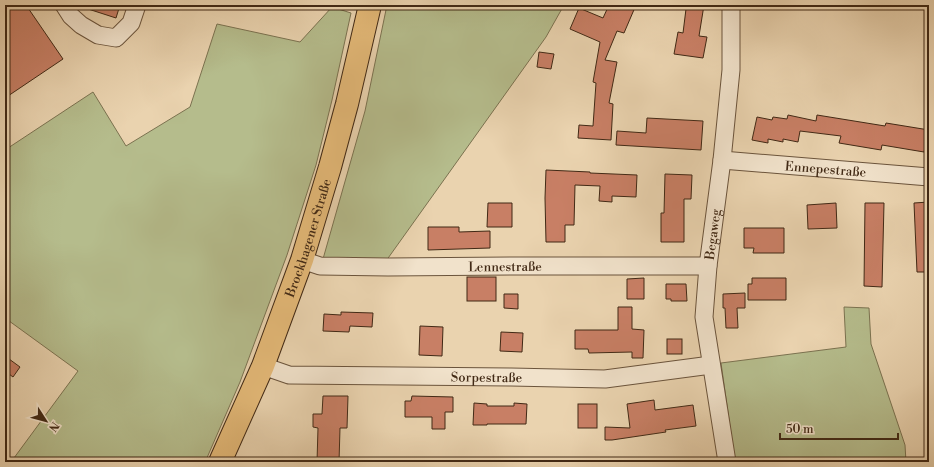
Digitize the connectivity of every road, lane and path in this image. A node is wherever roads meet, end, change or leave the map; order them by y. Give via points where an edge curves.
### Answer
1 (64, 5) edge
2 (137, 5) edge
3 (370, 5) edge
4 (731, 5) edge
5 (722, 160) junction
6 (929, 177) edge
7 (302, 260) junction
8 (708, 266) junction
9 (711, 365) junction
10 (263, 366) junction
11 (220, 462) edge
12 (727, 462) edge

1 - 2 street via 71,16 82,25 98,35 116,38 131,23
3 - 7 main road, Brockhagener Straße via 347,104
4 - 5 street, Begaweg via 731,70
5 - 6 street, Ennepestraße
5 - 8 street, Begaweg
7 - 8 street, Lennestraße via 320,266
7 - 10 main road, Brockhagener Straße
8 - 9 street, Begaweg via 704,317
9 - 10 street, Sorpestraße via 605,379 289,375
9 - 12 street, Begaweg
10 - 11 main road, Brockhagener Straße

